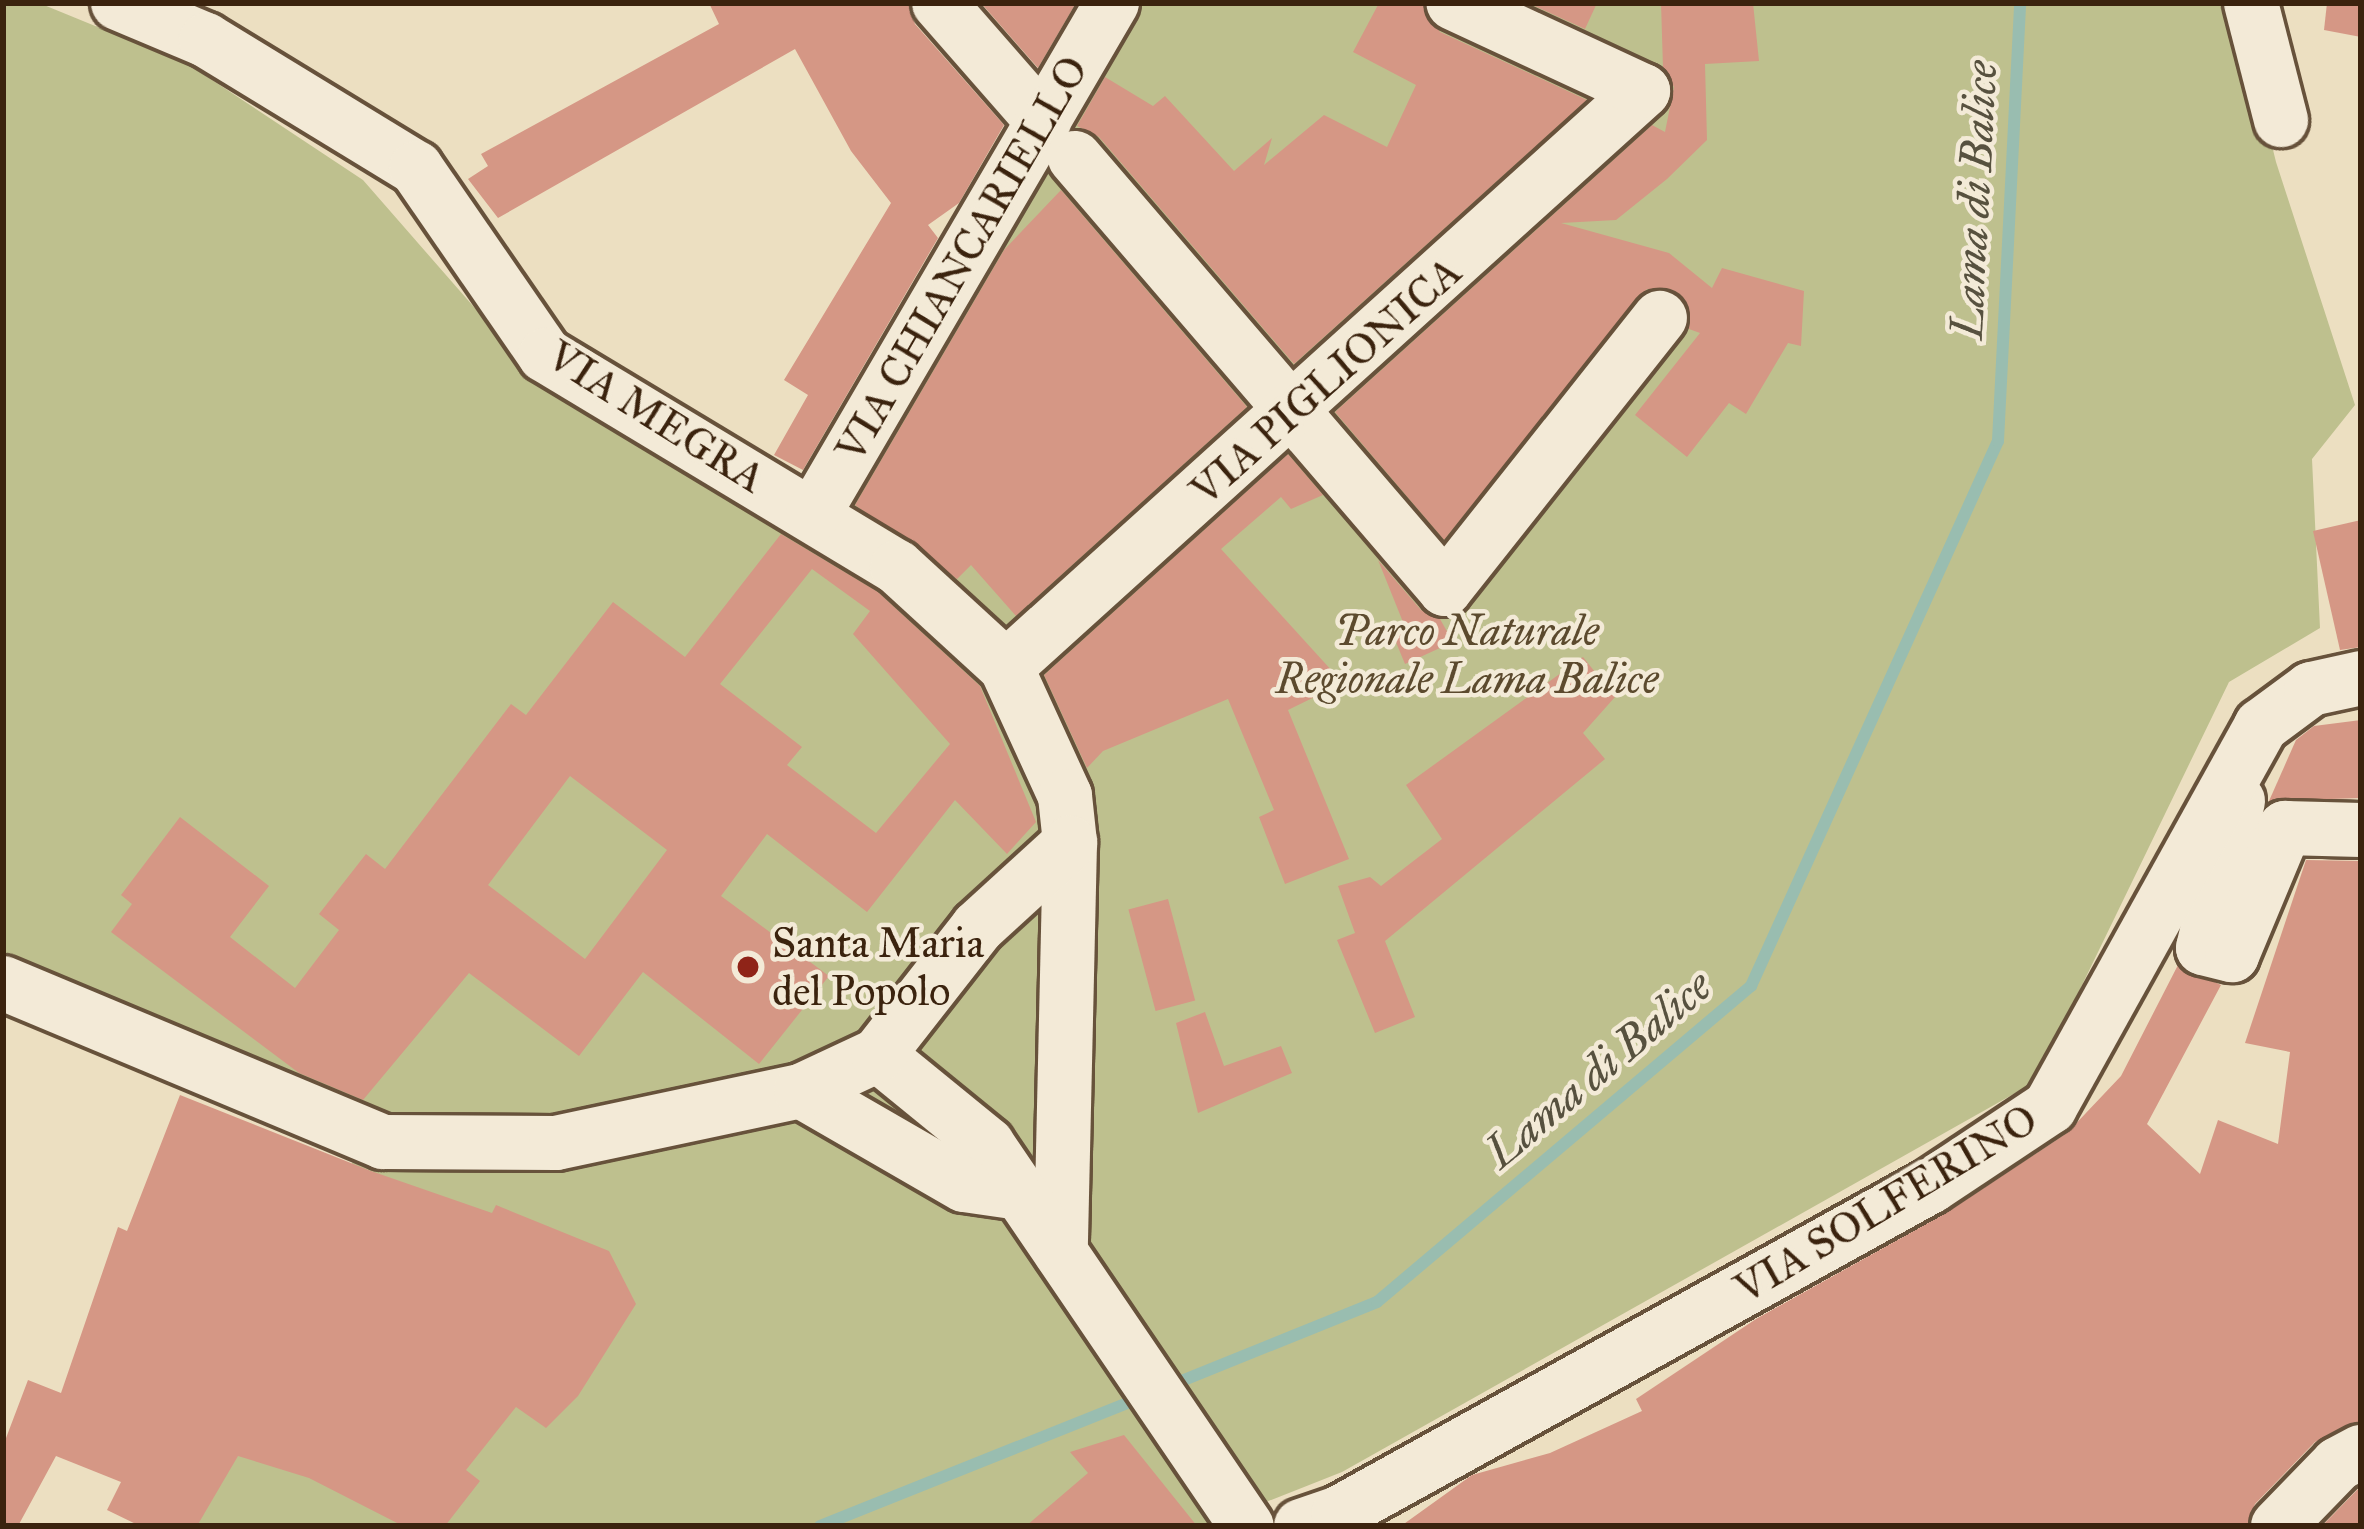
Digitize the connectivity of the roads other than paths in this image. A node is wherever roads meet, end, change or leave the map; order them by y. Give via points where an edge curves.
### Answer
1 (118, 3) edge
2 (939, 3) edge
3 (1112, 3) edge
4 (1453, 3) edge
5 (2251, 3) edge
6 (2281, 120) dead end
7 (1060, 140) junction
8 (1660, 318) dead end
9 (1295, 412) junction
10 (813, 515) junction
11 (1006, 667) junction
12 (2361, 678) edge
13 (2237, 758) junction
14 (2361, 830) edge
15 (1070, 843) junction
16 (3, 983) edge
17 (878, 1055) junction
18 (801, 1090) junction
19 (1013, 1192) junction
20 (1061, 1252) junction
21 (2361, 1452) edge
22 (1247, 1526) edge
23 (1300, 1526) edge
24 (2278, 1526) edge

1 - 10 street, VIA MEGRA via 206,40 416,168 545,355
2 - 7 street
3 - 7 street, VIA CHIANCARIELLO
4 - 9 street, VIA PIGLIONICA via 1643,92
5 - 6 street
7 - 9 street
7 - 10 street, VIA CHIANCARIELLO
8 - 9 street via 1445,590
9 - 11 street, VIA PIGLIONICA
10 - 11 street, VIA MEGRA via 897,567
11 - 15 street, VIA MEGRA via 1065,796
12 - 13 street, VIA SOLFERINO via 2283,703
13 - 14 street via 2238,808 2204,948 2232,955 2285,828
13 - 23 street, VIA SOLFERINO via 2092,1042 2050,1107 1931,1186 1340,1513
15 - 17 street via 978,927
15 - 20 street, VIA MEGRA
16 - 18 street via 383,1142 556,1143
17 - 18 street
17 - 19 street via 987,1144
18 - 19 street via 964,1185
19 - 20 street
20 - 22 street
21 - 24 street via 2338,1464

